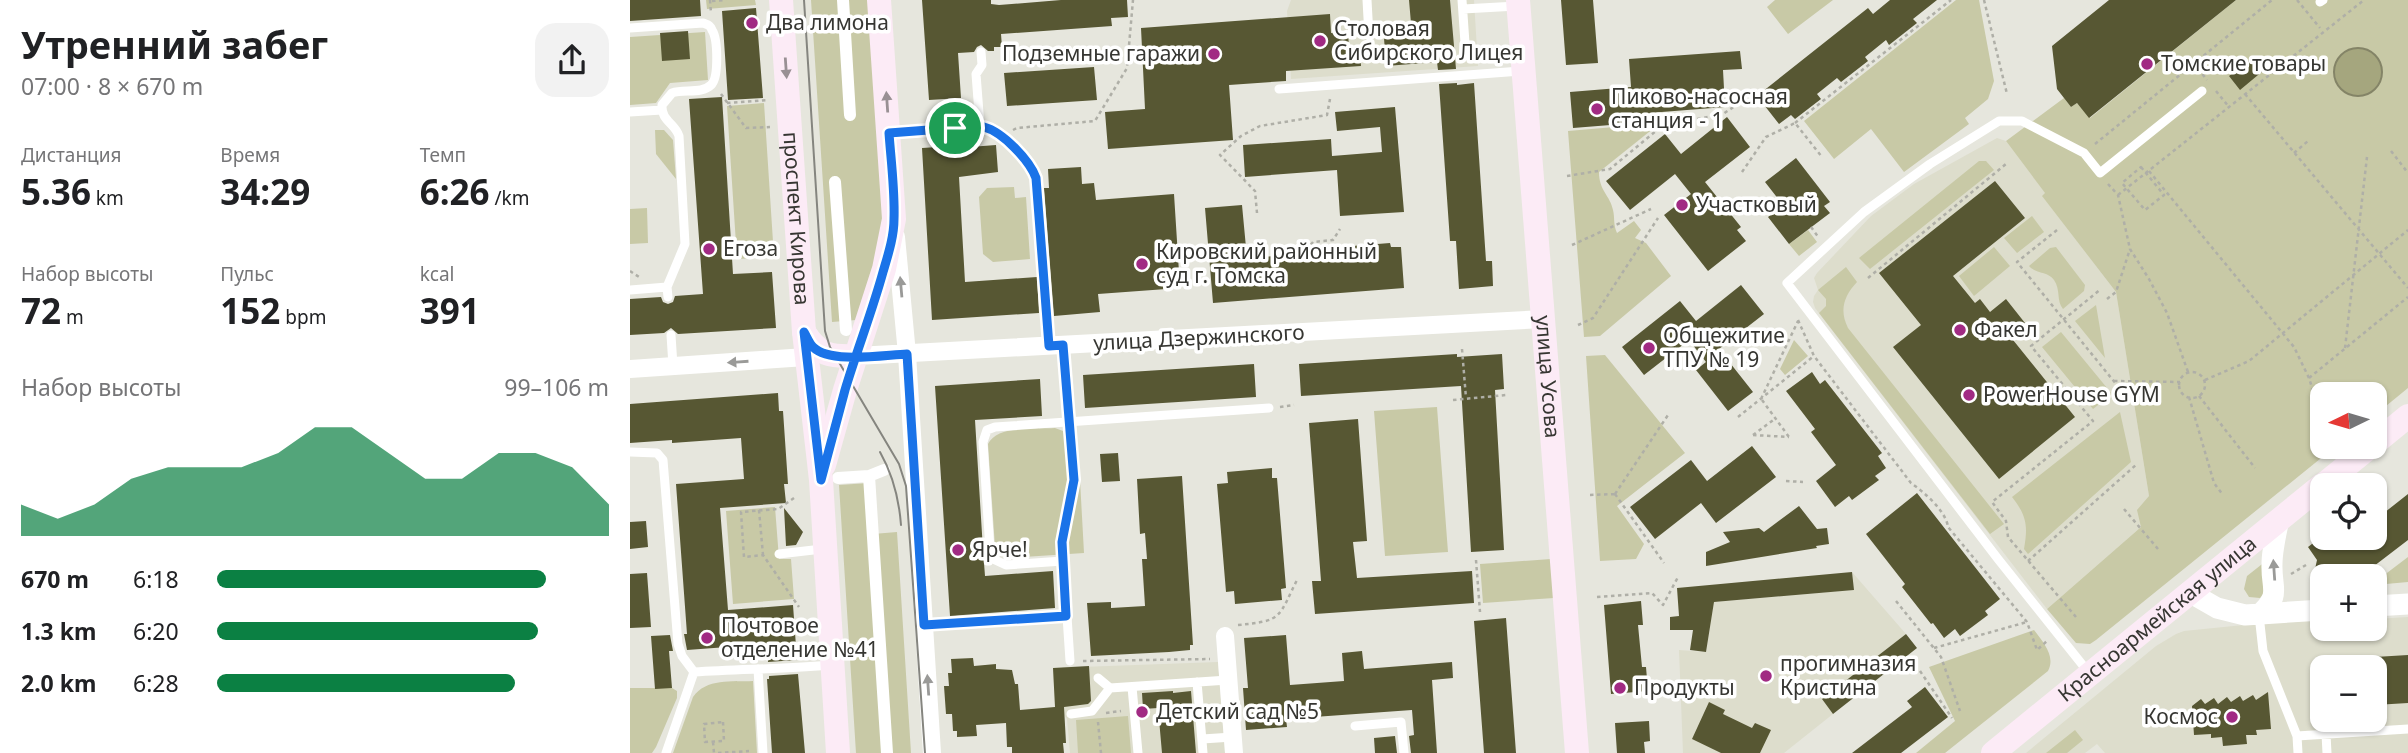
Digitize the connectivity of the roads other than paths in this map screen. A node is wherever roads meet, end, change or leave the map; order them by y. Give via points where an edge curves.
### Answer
1 (781, 0) edge
2 (843, 0) edge
3 (879, 0) edge
4 (1367, 0) edge
5 (1518, 3) edge
6 (1462, 5) edge
7 (630, 28) edge
8 (1369, 36) dead end
9 (1465, 43) dead end
10 (981, 52) dead end
11 (1523, 71) junction
12 (1279, 89) dead end
13 (2203, 91) dead end
14 (662, 110) junction
15 (630, 112) edge
16 (850, 115) dead end
17 (979, 126) junction
18 (889, 133) junction
19 (835, 183) dead end
20 (894, 219) junction
21 (630, 290) edge
22 (1543, 319) junction
23 (846, 330) dead end
24 (804, 332) junction
25 (671, 335) dead end
26 (1056, 346) junction
27 (907, 354) junction
28 (856, 356) junction
29 (806, 357) junction
30 (673, 366) junction
31 (630, 369) edge
32 (1269, 408) dead end
33 (2408, 416) edge
34 (1069, 421) junction
35 (2387, 433) edge
36 (630, 452) edge
37 (2356, 459) edge
38 (884, 470) dead end
39 (2338, 473) edge
40 (869, 476) junction
41 (829, 479) junction
42 (2310, 495) edge
43 (2279, 519) junction
44 (1062, 542) road end
45 (825, 549) junction
46 (779, 554) dead end
47 (1063, 561) junction
48 (2189, 592) junction
49 (2408, 604) edge
50 (2387, 605) edge
51 (2310, 611) edge
52 (2259, 615) junction
53 (1066, 616) junction
54 (924, 625) junction
55 (1231, 630) road end
56 (1070, 661) road end
57 (832, 665) junction
58 (758, 669) junction
59 (694, 672) junction
60 (2089, 673) junction
61 (1098, 678) dead end
62 (1228, 680) junction
63 (1197, 682) junction
64 (1132, 687) junction
65 (1110, 688) junction
66 (1071, 715) dead end
67 (1355, 726) dead end
68 (2408, 729) edge
69 (2326, 734) junction
70 (2297, 736) junction
71 (1202, 739) junction
72 (1234, 745) edge
73 (763, 752) edge
74 (666, 753) edge
75 (838, 753) edge
76 (887, 753) edge
77 (932, 753) edge
78 (1138, 753) edge
79 (1203, 753) edge
80 (1404, 753) edge
81 (1577, 753) edge
82 (1993, 753) edge
83 (2298, 753) edge
84 (2327, 753) edge

1 -> 24 main road, проспект Кирова
2 - 16 street
18 -> 3 main road, проспект Кирова
4 - 8 lane
5 - 6 lane
5 - 11 main road, улица Усова
6 - 9 lane
7 - 14 lane via 700,23 709,26 714,35 717,72 713,83 703,90 672,93
10 - 17 lane via 982,65 976,74
11 - 12 lane
11 - 22 main road, улица Усова
13 - 60 lane via 2100,173 2084,153 2022,121 1999,121 1864,212 1787,283
14 - 15 lane
14 - 21 lane via 679,136 685,244 668,292
17 - 18 lane
17 - 26 lane via 1001,136 1032,166
18 - 20 main road, проспект Кирова
19 - 23 street
27 -> 20 street
20 - 28 main road, проспект Кирова via 884,269
22 - 26 street, улица Дзержинского
22 - 81 main road, улица Усова
24 - 28 main road via 823,353
24 - 29 main road, проспект Кирова
25 - 30 lane
26 - 27 street, улица Дзержинского
26 - 34 lane
27 - 28 street, улица Дзержинского
27 - 54 street
28 - 41 main road, проспект Кирова
29 -> 30 street
29 - 41 main road, проспект Кирова
30 - 31 street
32 - 34 lane
33 - 35 main road, Красноармейская улица
34 - 47 lane via 995,427 983,437 993,559 1006,565
36 - 59 lane via 657,453 663,460 678,645
37 - 39 main road, Красноармейская улица
38 - 40 street
40 - 41 street
40 - 76 street
41 - 45 main road, проспект Кирова
42 - 43 main road, Красноармейская улица
43 - 48 main road, Красноармейская улица
52 -> 43 street via 2270,606 2273,596
44 - 47 lane
45 - 46 lane
45 - 57 main road, проспект Кирова
47 - 53 lane
48 - 52 street via 2230,612
48 - 60 main road, Красноармейская улица
49 - 50 street
51 - 52 street
52 - 70 lane via 2263,651
53 - 54 lane
53 - 56 lane
77 -> 54 street
55 - 62 street
57 - 58 lane
57 - 75 main road, проспект Кирова
58 - 59 lane
58 - 73 lane
59 - 74 lane
60 - 82 main road, Красноармейская улица
61 - 65 lane
62 - 63 lane
62 - 72 street
63 - 64 lane
63 - 71 lane
64 - 65 lane
64 - 78 lane
65 - 66 lane via 1091,711
67 - 80 lane via 1401,722
68 - 69 lane
69 - 70 lane
69 - 84 lane
70 - 83 lane
71 - 72 lane
71 - 79 lane

